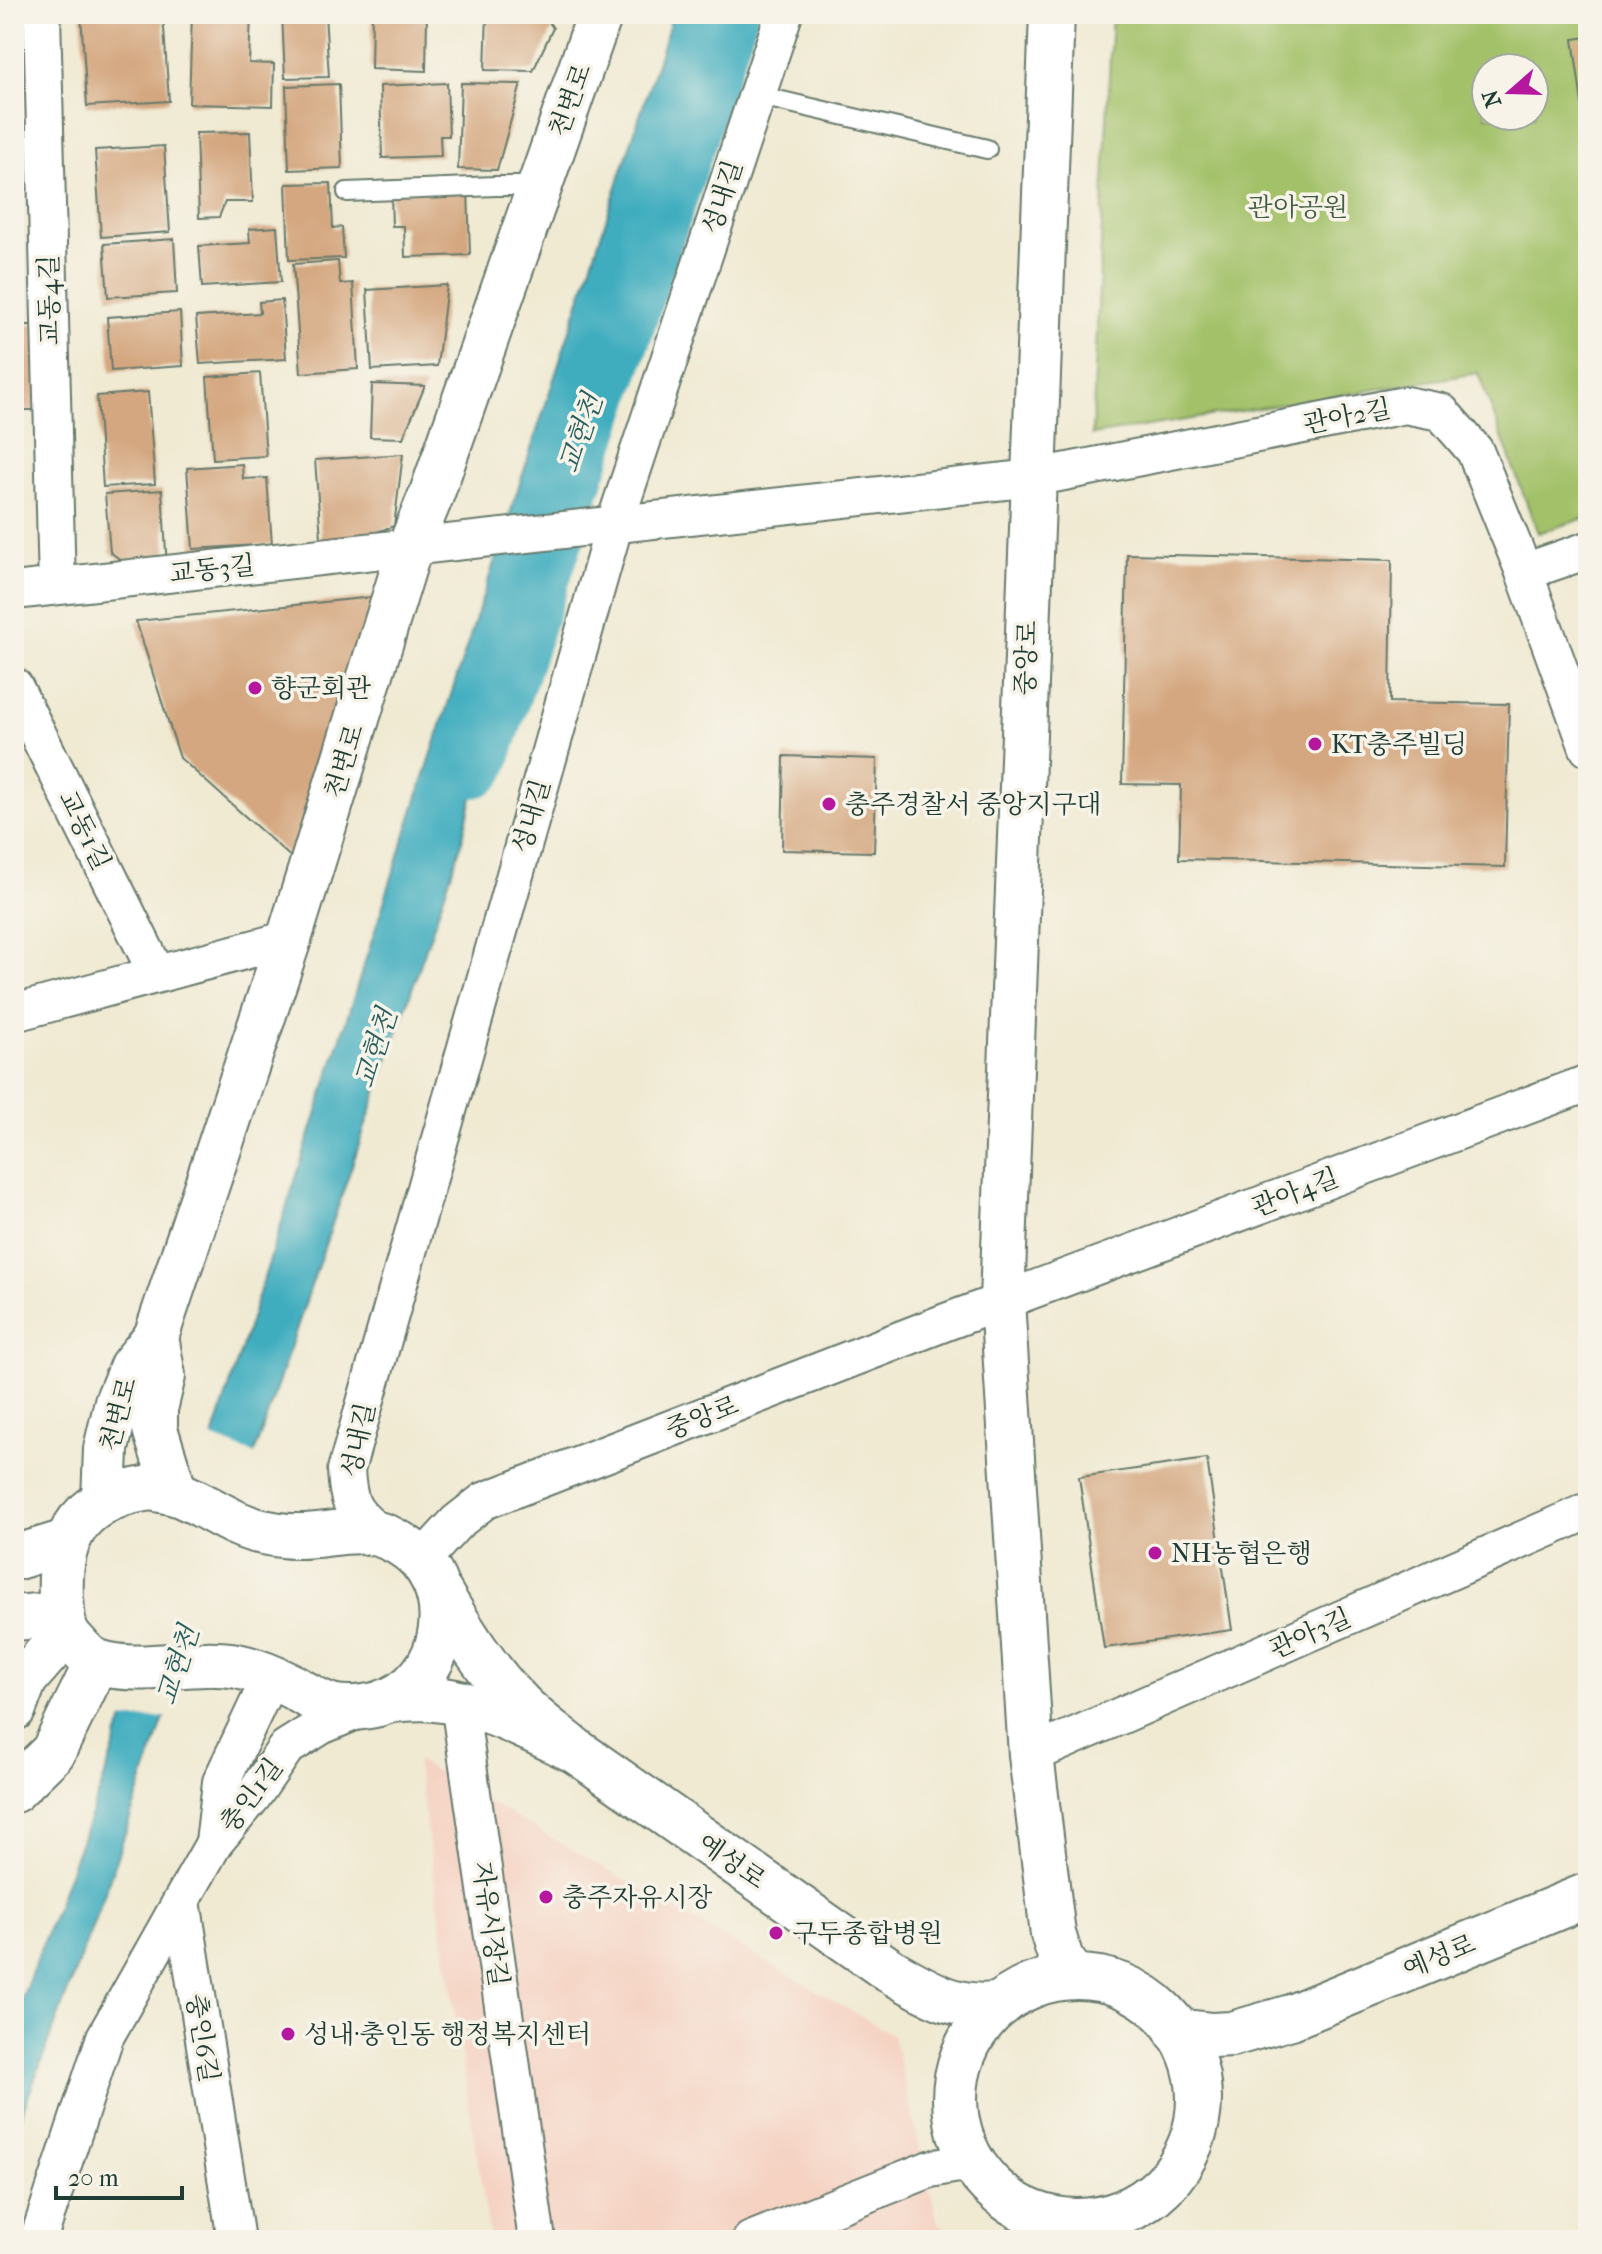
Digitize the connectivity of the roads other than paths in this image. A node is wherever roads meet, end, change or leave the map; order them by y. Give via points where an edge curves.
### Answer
1 (42, 14) edge
2 (600, 14) edge
3 (784, 14) edge
4 (1052, 14) edge
5 (756, 95) junction
6 (987, 149) dead end
7 (539, 186) junction
8 (347, 192) dead end
9 (1033, 478) junction
10 (608, 526) junction
11 (410, 547) junction
12 (1588, 550) edge
13 (1524, 572) junction
14 (57, 586) junction
15 (14, 591) edge
16 (14, 686) edge
17 (1588, 748) edge
18 (289, 939) junction
19 (157, 974) junction
20 (14, 1013) edge
21 (1588, 1083) edge
22 (1002, 1301) junction
23 (156, 1337) junction
24 (175, 1493) junction
25 (104, 1501) junction
26 (1588, 1511) edge
27 (379, 1533) junction
28 (66, 1542) junction
29 (14, 1558) edge
30 (428, 1572) junction
31 (14, 1618) edge
32 (64, 1623) junction
33 (114, 1665) junction
34 (262, 1674) junction
35 (459, 1703) junction
36 (376, 1705) junction
37 (14, 1708) edge
38 (576, 1751) junction
39 (1031, 1755) junction
40 (14, 1790) edge
41 (214, 1843) junction
42 (1588, 1895) edge
43 (182, 1901) junction
44 (889, 1970) junction
45 (1058, 1980) junction
46 (1001, 2004) junction
47 (1291, 2017) junction
48 (1177, 2031) junction
49 (959, 2068) junction
50 (1198, 2095) junction
51 (968, 2150) junction
52 (1150, 2197) junction
53 (1085, 2231) edge
54 (38, 2240) edge
55 (236, 2240) edge
56 (537, 2240) edge
57 (751, 2240) edge
58 (1132, 2240) edge

1 - 14 street, 교동4길
2 - 7 street, 천변로
3 - 5 street, 성내길
4 - 9 street, 중앙로
5 - 6 lane
5 - 10 street, 성내길
7 - 8 lane
7 - 11 street, 천변로
9 - 10 street, 관아2길
9 - 13 street, 관아2길 via 1405,405 1441,412 1475,451
9 - 22 street, 중앙로
10 - 11 street, 교동3길
10 - 27 street, 성내길 via 346,1470 348,1496 359,1518
11 - 14 street, 교동3길
11 - 18 street, 천변로
12 - 13 street
13 - 17 street, 관아2길
14 - 15 street, 교동3길
16 - 19 street, 교동1길
18 - 19 street
18 - 23 street, 천변로
19 - 20 street
21 - 22 street, 관아4길
22 - 30 street, 중앙로 via 484,1501 457,1522
22 - 39 street, 중앙로
23 - 24 street, 천변로 via 163,1376 155,1429
23 - 25 street, 천변로 via 132,1366 117,1402 106,1449
24 - 25 street via 151,1488
24 - 27 street via 260,1532
25 - 28 street via 79,1521
26 - 39 street, 관아3길
27 - 30 street via 401,1544
28 - 29 street
28 - 32 street via 60,1574
30 - 36 street via 442,1608 442,1634 434,1659 416,1683
30 - 38 street, 예성로 via 487,1668 520,1705
31 - 32 street
32 - 33 street via 79,1648
32 - 37 street via 25,1679
33 - 34 street, 예성로 via 198,1663
33 - 40 street via 53,1752
34 - 36 street, 예성로 via 331,1706
34 - 41 street, 충인1길 via 221,1782
35 - 36 street, 예성로 via 434,1698
35 - 38 street, 예성로
35 - 56 street, 자유시장길
36 - 41 street, 충인1길 via 321,1726 286,1748
38 - 44 street, 예성로
39 - 45 street, 중앙로 via 1053,1934 1061,1959
41 - 43 street
42 - 47 street, 예성로
43 - 54 street via 105,2037
43 - 55 street, 충인6길
44 - 46 street, 예성로 via 962,2005
44 - 49 street, 예성로 via 934,2016
45 - 46 street via 1021,1991
45 - 48 street via 1104,1981 1133,1991
46 - 49 street via 975,2033
47 - 48 street, 예성로 via 1232,2034
47 - 50 street, 예성로 via 1223,2059
48 - 50 street via 1192,2062
49 - 51 street via 955,2095
50 - 52 street via 1186,2152
51 - 53 street via 1002,2195
51 - 57 street via 958,2164 930,2169
52 - 53 street
52 - 58 street

